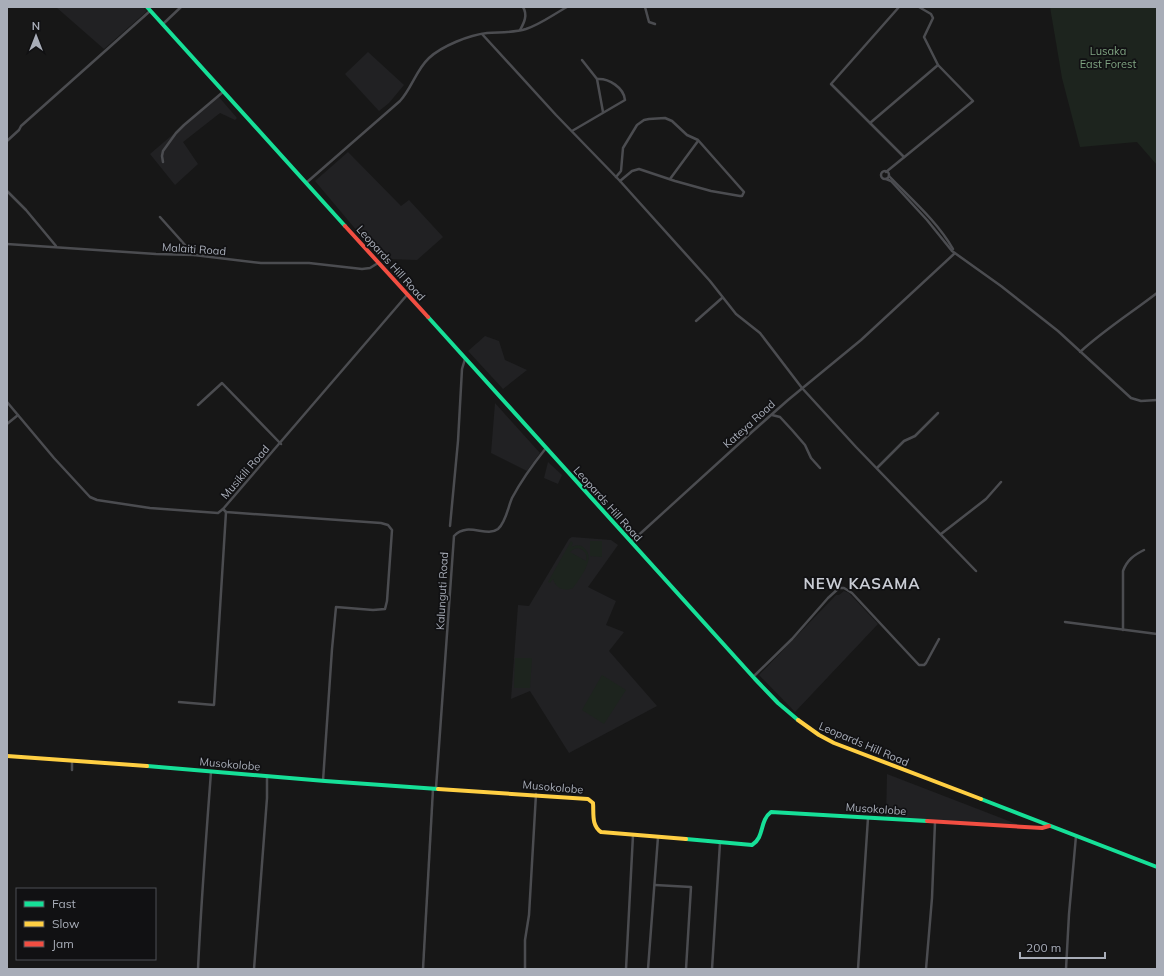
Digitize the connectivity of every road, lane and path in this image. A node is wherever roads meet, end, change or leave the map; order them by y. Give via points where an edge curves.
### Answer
1 (147, 7) edge
2 (181, 7) edge
3 (523, 7) edge
4 (567, 7) edge
5 (645, 7) edge
6 (899, 7) edge
7 (919, 7) edge
8 (150, 11) junction
9 (655, 24) dead end
10 (162, 25) junction
11 (520, 31) junction
12 (482, 34) junction
13 (582, 60) dead end
14 (938, 65) junction
15 (598, 79) junction
16 (224, 92) junction
17 (603, 113) junction
18 (870, 123) junction
19 (572, 131) junction
20 (698, 140) junction
21 (7, 141) edge
22 (904, 157) junction
23 (163, 162) dead end
24 (886, 172) junction
25 (889, 176) junction
26 (616, 178) junction
27 (670, 179) junction
28 (886, 179) junction
29 (620, 182) junction
30 (306, 184) junction
31 (7, 191) edge
32 (160, 217) dead end
33 (7, 244) edge
34 (56, 247) junction
35 (953, 252) junction
36 (194, 255) junction
37 (378, 263) junction
38 (1157, 293) edge
39 (407, 295) junction
40 (722, 298) junction
41 (696, 321) dead end
42 (1080, 352) junction
43 (465, 359) junction
44 (802, 388) junction
45 (1157, 400) edge
46 (7, 402) edge
47 (198, 405) dead end
48 (938, 413) dead end
49 (18, 415) junction
50 (771, 415) junction
51 (7, 424) edge
52 (281, 444) junction
53 (546, 448) junction
54 (820, 468) dead end
55 (877, 468) junction
56 (1001, 482) dead end
57 (223, 509) junction
58 (226, 512) junction
59 (450, 526) dead end
60 (941, 534) junction
61 (631, 542) junction
62 (1144, 550) dead end
63 (976, 571) dead end
64 (1065, 622) dead end
65 (1123, 630) junction
66 (1157, 634) edge
67 (939, 639) dead end
68 (753, 677) junction
69 (179, 702) dead end
70 (7, 756) edge
71 (72, 761) junction
72 (72, 770) dead end
73 (211, 772) junction
74 (267, 776) junction
75 (323, 781) junction
76 (435, 788) junction
77 (536, 794) junction
78 (868, 817) junction
79 (935, 822) junction
80 (1049, 826) junction
81 (633, 835) junction
82 (1076, 836) junction
83 (658, 837) junction
84 (720, 842) junction
85 (1157, 867) edge
86 (655, 885) junction
87 (198, 969) edge
88 (254, 969) edge
89 (423, 969) edge
90 (526, 969) edge
91 (626, 969) edge
92 (648, 969) edge
93 (686, 969) edge
94 (712, 969) edge
95 (858, 969) edge
96 (926, 969) edge
97 (1066, 969) edge

1 - 8 main road, Leopards Hill Road
2 - 10 street
3 - 11 street via 526,13
4 - 11 street
5 - 9 street via 649,22
6 - 18 street via 831,84
7 - 14 street via 933,18 924,37
8 - 10 main road, Leopards Hill Road
8 - 21 street
10 - 16 main road, Leopards Hill Road
11 - 12 street
12 - 19 street
12 - 30 street via 448,46 432,55 400,101
13 - 15 street
14 - 18 street
14 - 22 street via 973,101
15 - 17 street
15 - 17 street via 606,79 615,84 625,98
16 - 23 street via 176,133 163,151
16 - 30 main road, Leopards Hill Road
17 - 19 street
18 - 22 street
19 - 26 street
20 - 26 street via 684,133 668,119 644,120 636,125 624,145 621,171
20 - 27 street
20 - 27 street via 744,192 743,194 740,196 711,191
22 - 24 street
24 - 25 street
24 - 28 street via 881,176
25 - 28 street
25 - 35 street via 929,218 949,242
26 - 29 street
27 - 29 street via 639,169 632,171
28 - 35 street via 927,220
29 - 40 street
30 - 37 main road, Leopards Hill Road
31 - 34 street
32 - 36 street
33 - 34 street, Malaiti Road
34 - 36 street, Malaiti Road
35 - 42 street via 1001,286 1058,331
35 - 44 street, Kateya Road via 881,322
36 - 37 street, Malaiti Road via 261,263 309,263 362,269
37 - 39 main road, Leopards Hill Road
38 - 42 street
39 - 43 main road, Leopards Hill Road
39 - 52 street, Musikili Road
40 - 41 street
40 - 44 street via 740,318 760,333
42 - 45 street via 1132,398 1141,401
43 - 53 main road, Leopards Hill Road
43 - 59 street via 462,370
44 - 50 street, Kateya Road
44 - 55 street
46 - 49 street, Musikili Road
47 - 52 street via 222,383
48 - 55 street
49 - 51 street
49 - 57 street, Musikili Road via 80,488 93,498 172,510 218,513
50 - 54 street via 780,417 805,445
50 - 61 street, Kateya Road
52 - 57 street, Musikili Road
53 - 61 main road, Leopards Hill Road
53 - 76 street, Kalunguti Road via 512,498 499,528 492,531 463,530 454,536
55 - 60 street
56 - 60 street via 986,499
57 - 58 street
58 - 69 street via 214,705
58 - 75 street via 381,523 388,525 392,530 385,609 336,607
60 - 63 street
61 - 68 main road, Leopards Hill Road
62 - 65 street via 1133,556 1123,571
64 - 65 street
65 - 66 street
67 - 68 street via 926,663 920,664 852,593 839,588
68 - 80 main road, Leopards Hill Road via 782,708 822,738
70 - 71 main road, Musokolobe
71 - 72 street
71 - 73 main road, Musokolobe
73 - 74 main road, Musokolobe
73 - 87 street
74 - 75 main road, Musokolobe
74 - 88 street
75 - 76 main road, Musokolobe
76 - 77 main road, Musokolobe
76 - 89 street
77 - 81 main road, Musokolobe via 588,799 593,803 594,821 598,831
77 - 90 street via 529,915 525,940
78 - 79 main road, Musokolobe
78 - 84 main road, Musokolobe via 771,812 764,818 762,831 755,844
78 - 95 street
79 - 80 main road, Musokolobe via 1039,828
79 - 96 street
80 - 82 main road, Leopards Hill Road
81 - 83 main road, Musokolobe
81 - 91 street
82 - 85 main road, Leopards Hill Road
82 - 97 street
83 - 84 main road, Musokolobe
83 - 86 street
84 - 94 street
86 - 92 street
86 - 93 street via 691,888

